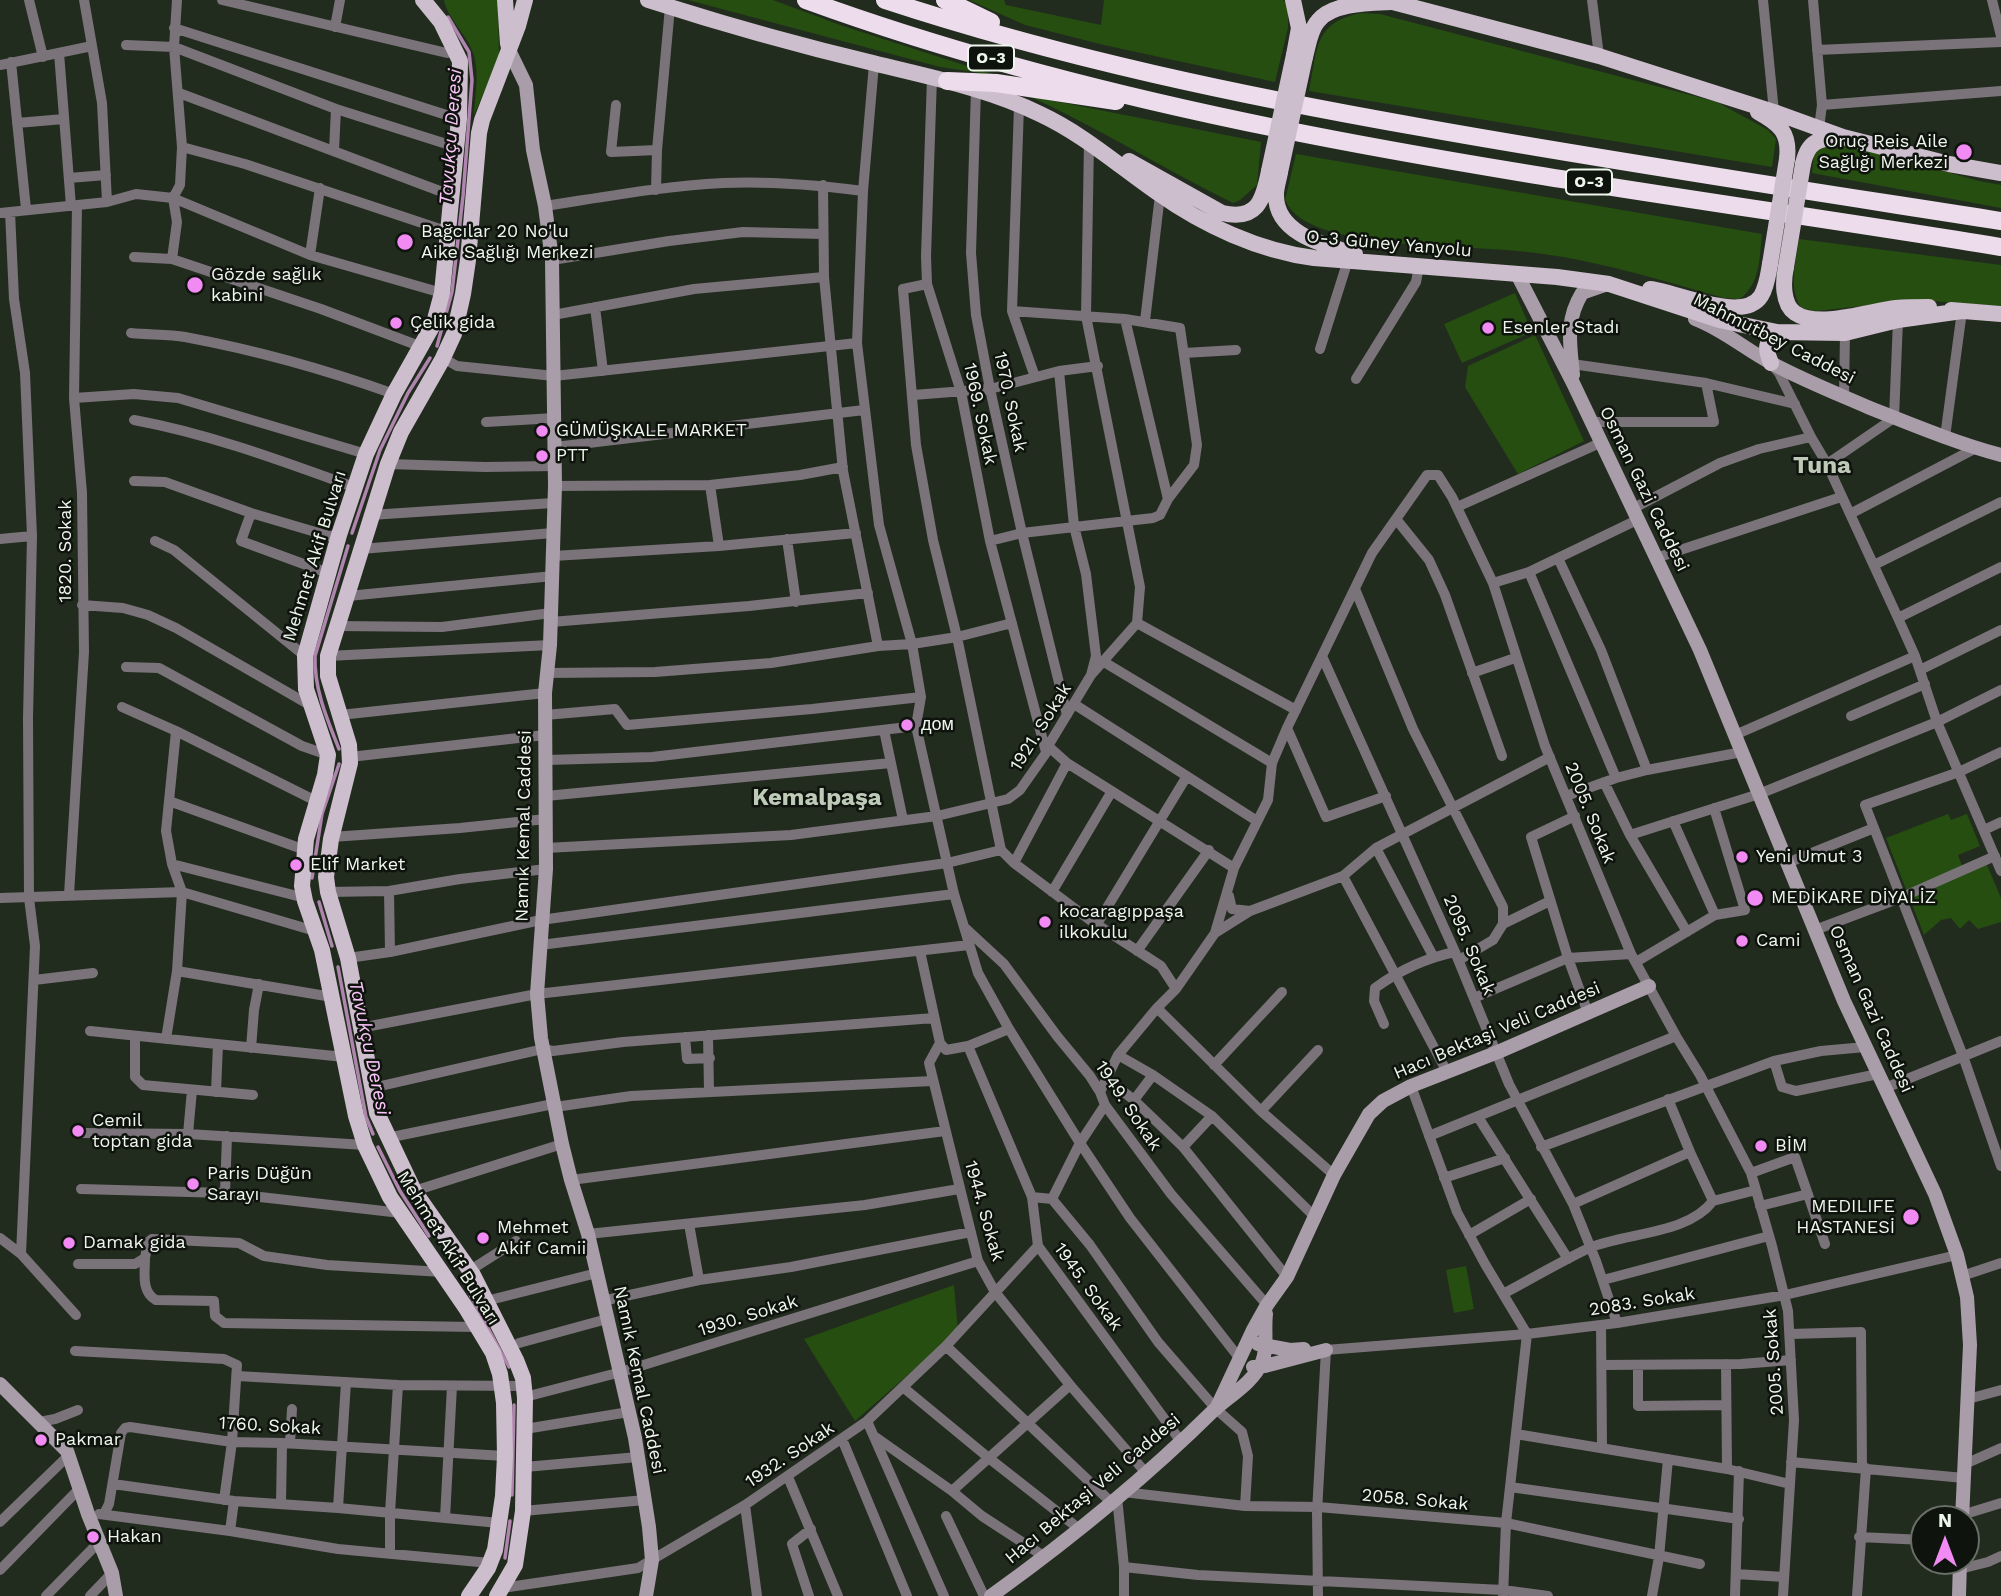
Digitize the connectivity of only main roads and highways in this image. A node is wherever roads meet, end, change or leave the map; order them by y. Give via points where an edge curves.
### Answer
1 (505, 0) edge
2 (525, 0) edge
3 (648, 0) edge
4 (806, 0) edge
5 (885, 0) edge
6 (945, 0) edge
7 (1293, 0) edge
8 (1394, 1) edge
9 (430, 4) edge
10 (1042, 46) junction
11 (509, 50) junction
12 (1300, 56) junction
13 (940, 79) junction
14 (1732, 99) junction
15 (1179, 106) junction
16 (1843, 137) junction
17 (1089, 142) junction
18 (1275, 171) junction
19 (2001, 173) edge
20 (2001, 221) edge
21 (2001, 247) edge
22 (1391, 264) junction
23 (1778, 265) junction
24 (1609, 284) junction
25 (1962, 311) junction
26 (2001, 314) edge
27 (1777, 332) junction
28 (1771, 363) road end
29 (339, 535) junction
30 (363, 545) junction
31 (328, 892) junction
32 (305, 898) junction
33 (322, 950) junction
34 (346, 951) junction
35 (499, 1592) edge
36 (469, 1596) edge

1 - 11 main road
2 - 11 main road, Mehmet Akif Bulvarı
3 - 13 main road, O-3 Güney Yanyolu via 747,31
4 - 15 highway, O-3 via 1000,61
5 - 10 highway, O-3
6 - 10 highway
7 - 12 main road
8 - 12 main road via 1353,5 1328,14 1318,20
8 - 14 main road via 1599,56
9 - 29 main road, Mehmet Akif Bulvarı via 460,61 442,293 434,323 366,454
10 - 20 highway, O-3 via 1319,109
11 - 30 main road, Mehmet Akif Bulvarı via 482,120 463,295 454,334 388,464
12 - 18 main road, bridge
13 - 15 highway
13 - 17 main road, O-3 Güney Yanyolu via 1040,114
14 - 16 main road
14 - 23 main road, bridge via 1782,129 1788,142
15 - 21 highway, O-3 via 1499,168
16 - 19 main road
16 - 23 main road, bridge via 1827,138 1806,152
17 - 18 main road via 1222,213 1238,216 1261,202
17 - 22 main road, O-3 Güney Yanyolu via 1160,195 1258,244 1306,257
18 - 22 main road via 1279,210 1287,225 1329,246
22 - 24 main road, O-3 Güney Yanyolu
23 - 24 main road via 1760,298 1750,306 1730,308 1663,290
23 - 25 main road via 1786,299 1793,312 1805,318 1824,320 1895,308
24 - 27 main road, O-3 Güney Yanyolu via 1719,320
25 - 26 main road
25 - 27 main road, O-3 Güney Yanyolu via 1845,333
27 - 28 main road via 1767,345
29 - 30 main road
29 - 32 main road, Mehmet Akif Bulvarı via 305,656 306,689 328,755 305,850
30 - 31 main road, Mehmet Akif Bulvarı via 328,656 328,676 350,757 332,836
31 - 32 main road via 313,889
31 - 34 main road, Mehmet Akif Bulvarı
32 - 33 main road, Mehmet Akif Bulvarı
33 - 34 main road via 335,959
33 - 36 main road, Mehmet Akif Bulvarı via 365,1145 390,1198 493,1353 503,1388 505,1456 495,1550
34 - 35 main road, Mehmet Akif Bulvarı via 377,1113 387,1138 414,1191 486,1301 516,1360 524,1392 523,1511 515,1565

